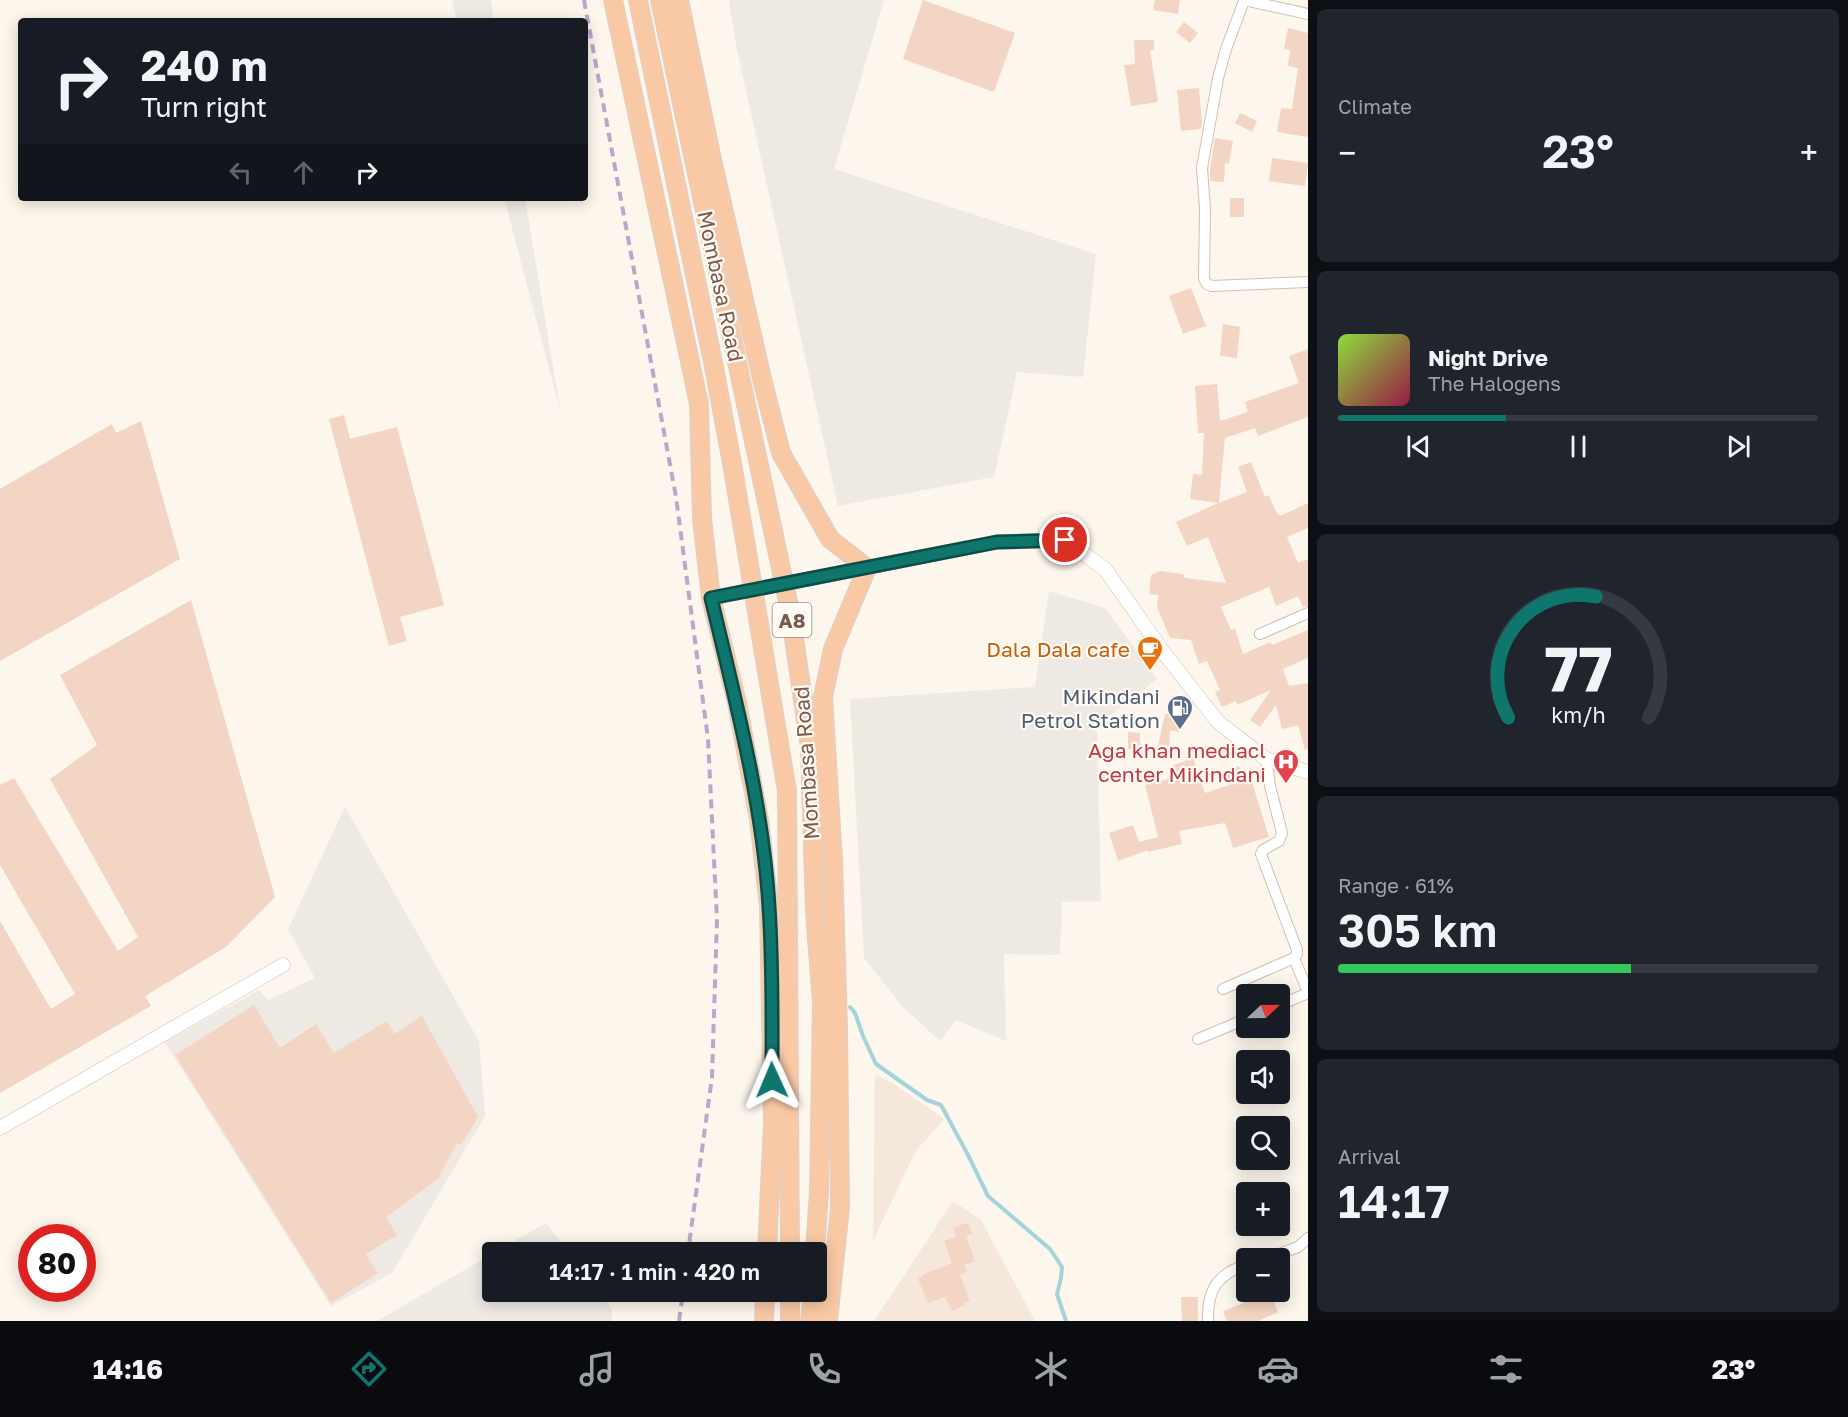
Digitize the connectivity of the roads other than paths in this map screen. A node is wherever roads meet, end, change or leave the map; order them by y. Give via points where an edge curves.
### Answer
1 (613, 0) edge
2 (638, 0) edge
3 (660, 0) edge
4 (679, 0) edge
5 (1244, 0) edge
6 (1308, 14) edge
7 (1308, 282) edge
8 (867, 568) junction
9 (711, 598) junction
10 (1308, 613) edge
11 (1260, 634) dead end
12 (1266, 759) junction
13 (1308, 772) edge
14 (1294, 958) junction
15 (283, 965) dead end
16 (1223, 989) dead end
17 (1308, 993) edge
18 (1290, 1001) edge
19 (1236, 1023) edge
20 (1198, 1039) dead end
21 (0, 1128) edge
22 (1308, 1238) edge
23 (767, 1242) edge
24 (790, 1242) edge
25 (816, 1242) edge
26 (1290, 1250) edge
27 (1236, 1270) edge
28 (765, 1302) edge
29 (790, 1302) edge
30 (812, 1302) edge
31 (764, 1321) edge
32 (790, 1321) edge
33 (810, 1321) edge
34 (828, 1321) edge
35 (1208, 1321) edge

1 - 9 highway via 699,404 702,519
2 - 24 highway, Mombasa Road / A8 via 713,362 787,791
3 - 25 highway, Mombasa Road / A8 via 790,611 810,747 822,1003
4 - 8 highway via 781,453 830,538
5 - 6 street
5 - 7 street via 1218,78 1202,168 1204,279 1212,286
8 - 9 street, bridge
8 - 12 street via 997,542 1065,540 1105,569 1218,722
8 - 34 highway via 833,649 823,697 833,859 840,1208
9 - 23 highway via 737,703 769,906 773,1123
10 - 11 street
12 - 13 street
12 - 14 street via 1282,833 1279,841 1261,854 1297,950
14 - 16 street
14 - 17 street
15 - 21 street
17 - 18 street
19 - 20 street
22 - 26 street
27 - 35 street via 1221,1277 1213,1289
28 - 31 highway
29 - 32 highway
30 - 33 highway

